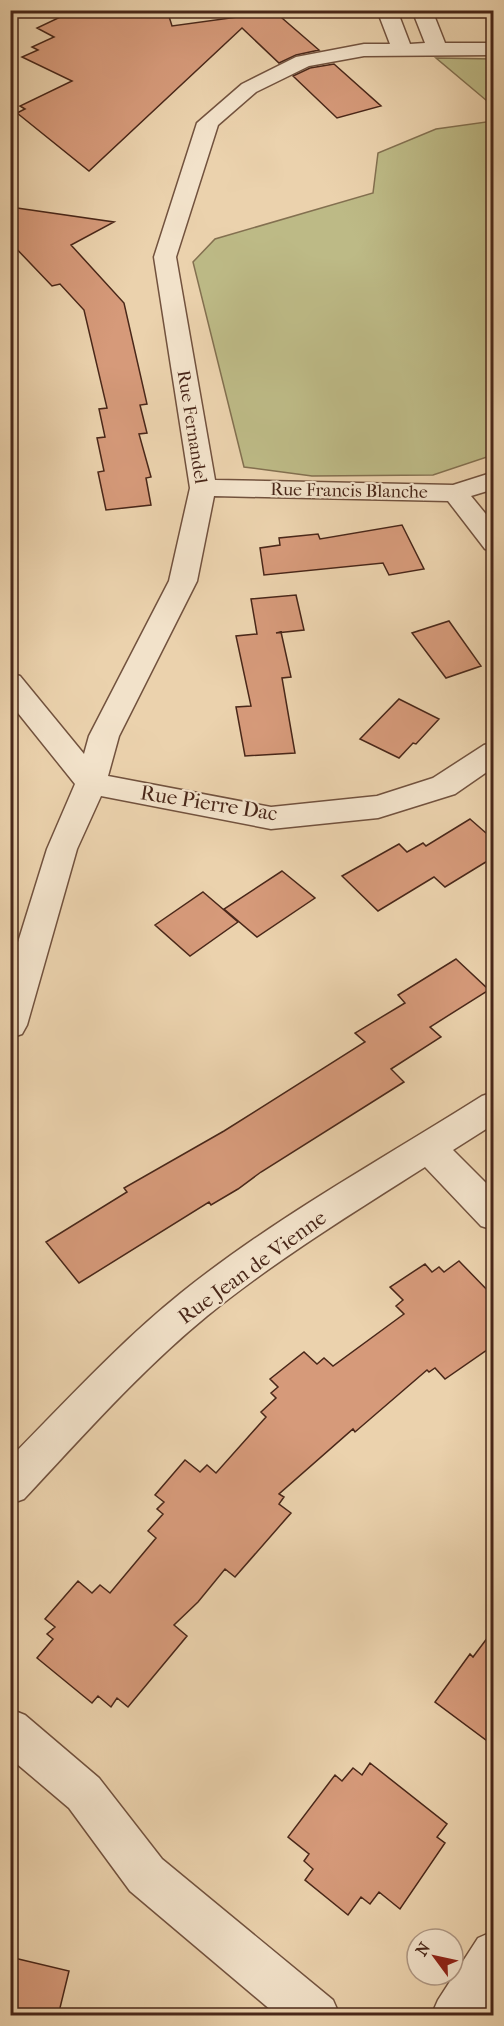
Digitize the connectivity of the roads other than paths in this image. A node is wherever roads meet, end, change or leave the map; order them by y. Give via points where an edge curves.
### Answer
1 (387, 10) edge
2 (422, 10) edge
3 (402, 49) junction
4 (494, 49) edge
5 (438, 50) junction
6 (494, 480) edge
7 (203, 488) junction
8 (455, 493) junction
9 (494, 543) edge
10 (10, 683) edge
11 (494, 752) edge
12 (91, 783) junction
13 (10, 1025) edge
14 (494, 1106) edge
15 (429, 1148) junction
16 (494, 1215) edge
17 (10, 1486) edge
18 (10, 1730) edge
19 (494, 1953) edge
20 (316, 2016) edge
21 (454, 2016) edge

1 - 3 street
2 - 5 street
3 - 5 street, Rue Fernandel
3 - 7 street, Rue Fernandel via 364,50 303,61 249,88 208,123 165,257
4 - 5 street, Rue Fernandel
6 - 8 street, Rue Francis Blanche
7 - 8 street, Rue Francis Blanche
7 - 12 street, Rue Fernandel via 183,581 104,736
8 - 9 street
10 - 12 street
11 - 12 street, Rue Pierre Dac via 444,786 378,807 271,818
12 - 13 street, Rue Fernandel via 62,849
14 - 15 street, Rue Jean de Vienne
15 - 16 street
15 - 17 street, Rue Jean de Vienne via 280,1242 194,1305 118,1374
18 - 20 street via 84,1793 146,1875
19 - 21 street

